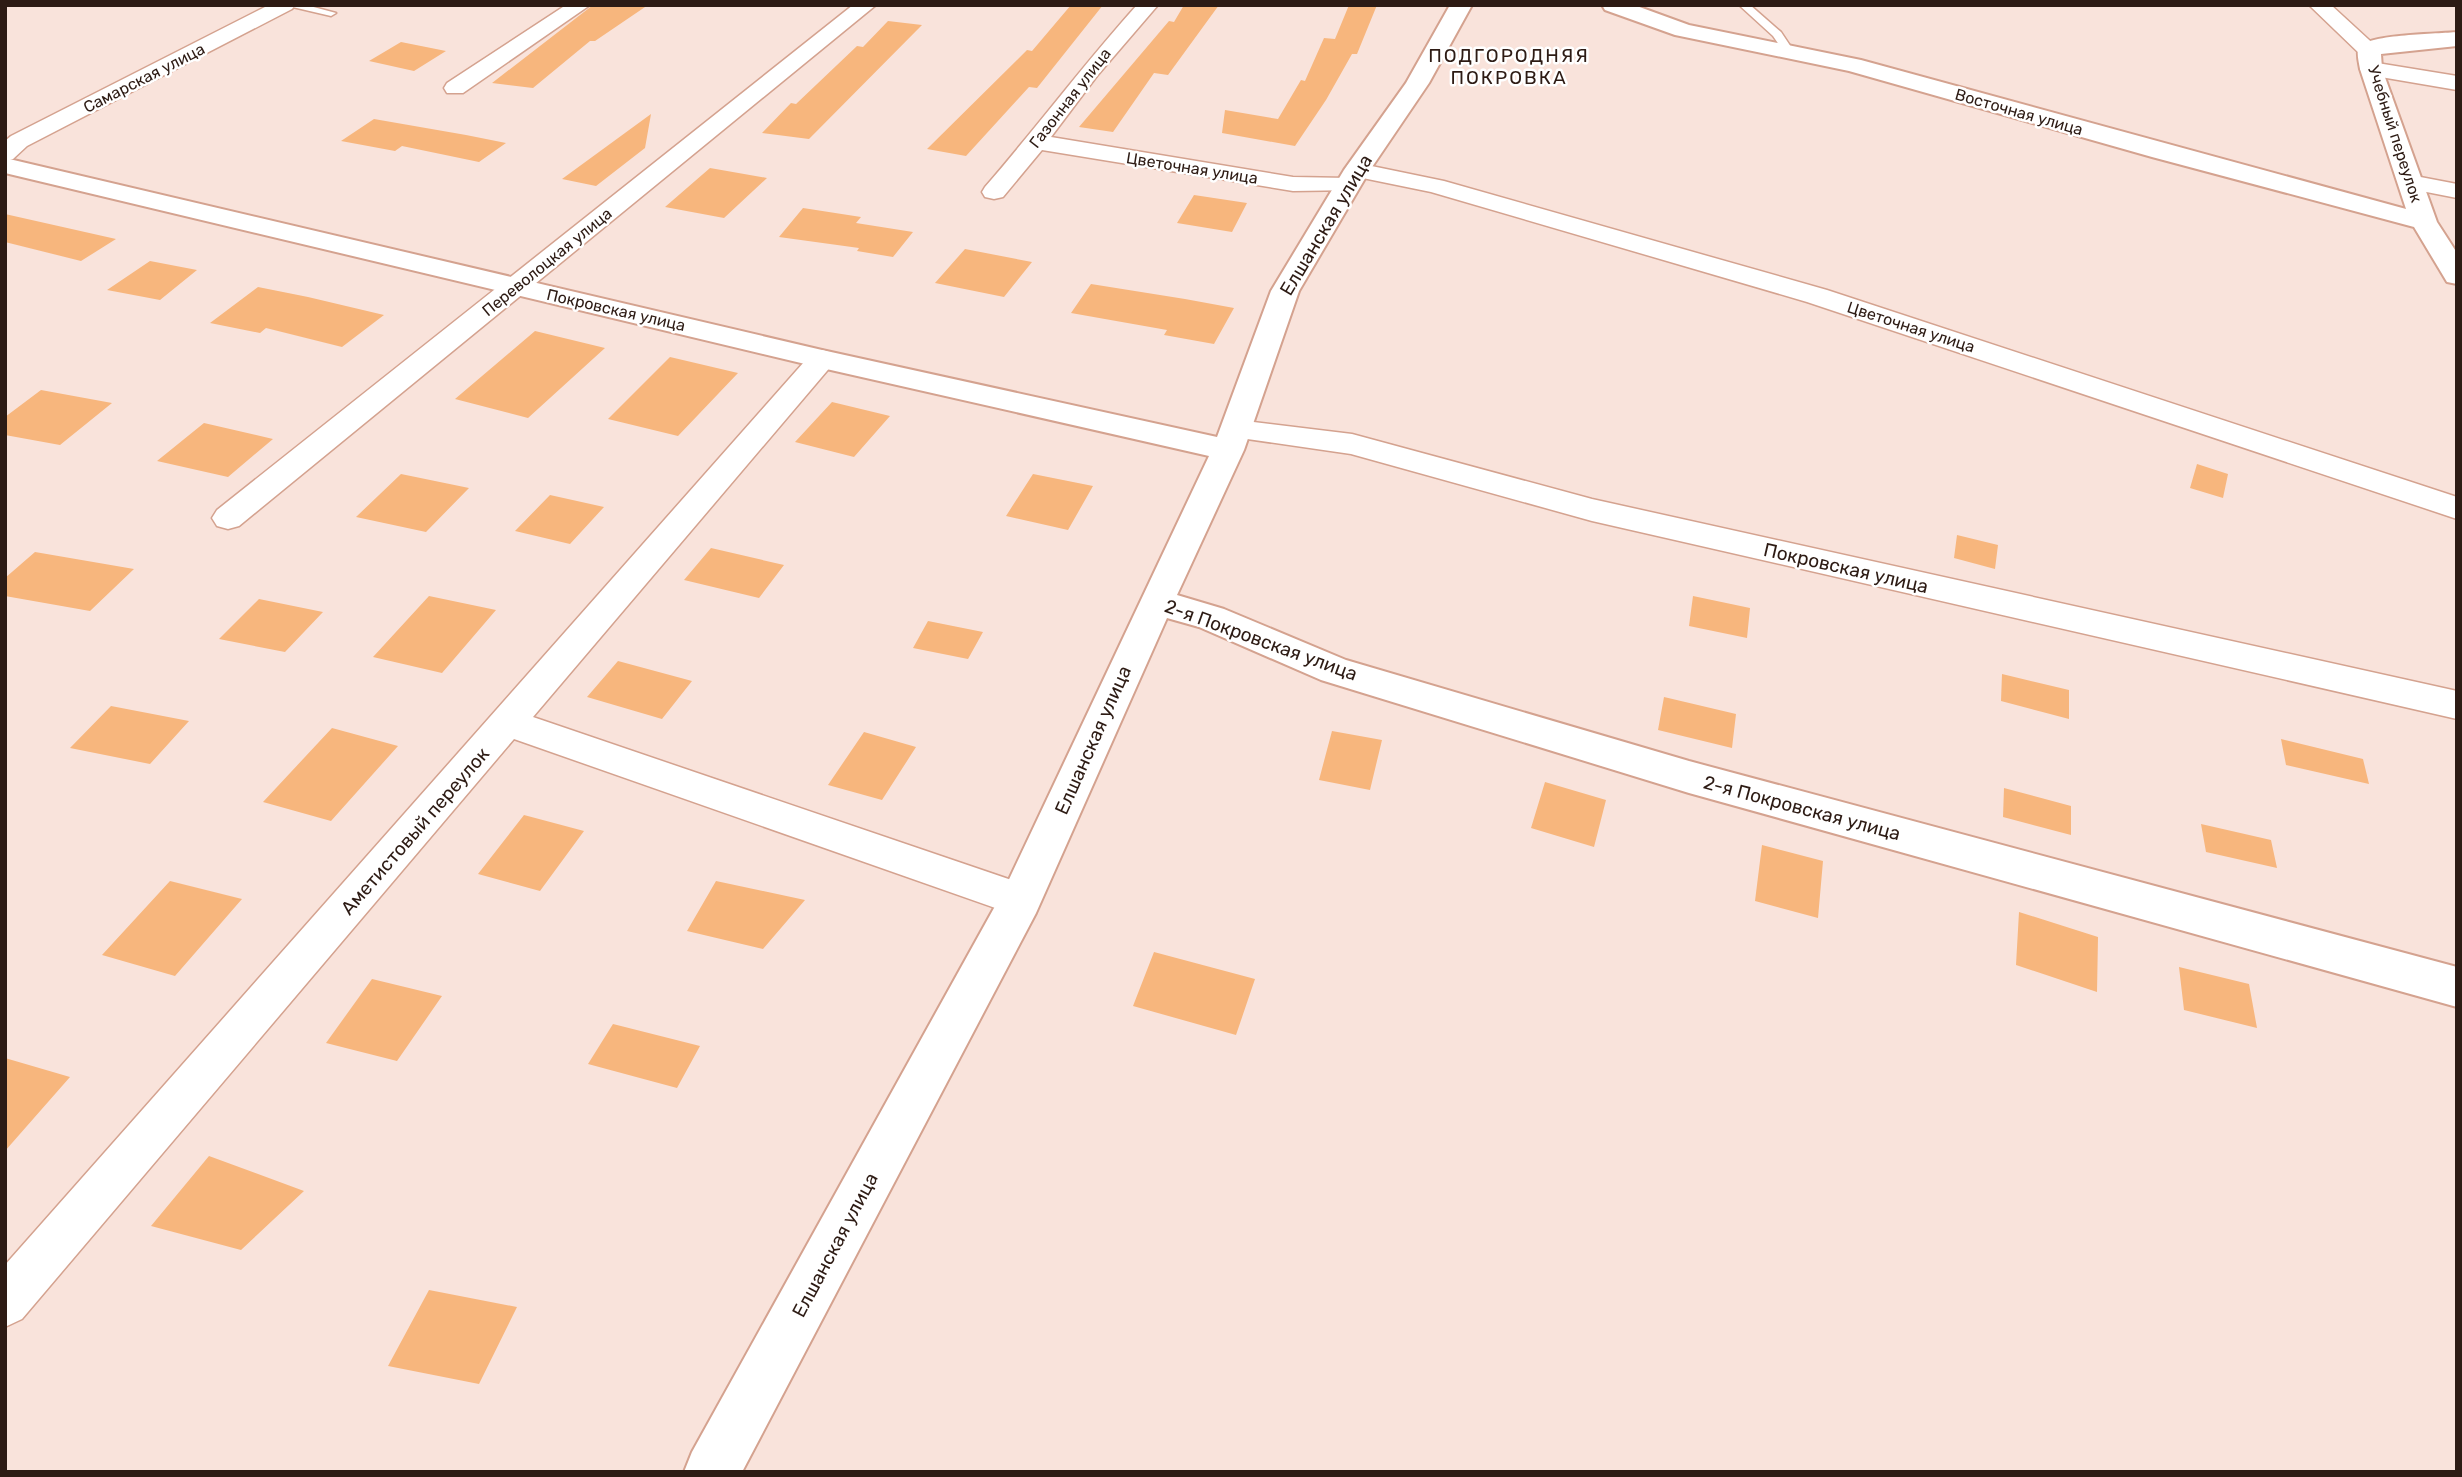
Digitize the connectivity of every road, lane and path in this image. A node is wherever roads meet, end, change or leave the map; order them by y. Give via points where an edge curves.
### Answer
1 (287, 5) edge
2 (580, 5) edge
3 (866, 5) edge
4 (1148, 5) edge
5 (1461, 5) edge
6 (1613, 5) edge
7 (1744, 5) edge
8 (2323, 7) edge
9 (331, 13) dead end
10 (2457, 40) edge
11 (1788, 50) junction
12 (2370, 59) junction
13 (2457, 83) edge
14 (455, 88) dead end
15 (1036, 142) junction
16 (5, 154) edge
17 (5, 165) edge
18 (1353, 178) junction
19 (2410, 182) junction
20 (2457, 191) edge
21 (994, 192) dead end
22 (2424, 222) junction
23 (2457, 276) edge
24 (518, 286) junction
25 (822, 359) junction
26 (1232, 439) junction
27 (2457, 508) edge
28 (228, 518) dead end
29 (1156, 602) junction
30 (2457, 705) edge
31 (509, 723) junction
32 (1021, 900) junction
33 (2457, 987) edge
34 (5, 1302) edge
35 (712, 1472) edge

1 - 9 lane
1 - 16 street, Самарская улица via 19,141
2 - 14 street
3 - 24 street, Переволоцкая улица
4 - 15 street, Газонная улица via 1089,71
5 - 18 street, Елшанская улица via 1417,83
6 - 11 street, Восточная улица via 1683,30
7 - 11 lane
8 - 12 street
10 - 12 street, Учебный переулок via 2384,45
11 - 22 street, Восточная улица
12 - 13 street
12 - 19 street, Учебный переулок
15 - 18 street, Цветочная улица via 1293,184
15 - 21 street, Газонная улица
17 - 24 street, Покровская улица
18 - 26 street, Елшанская улица via 1285,291
18 - 27 street, Цветочная улица via 1435,186 1817,296
19 - 20 street
19 - 22 street, Учебный переулок
22 - 23 street, Учебный переулок
24 - 25 street, Покровская улица
24 - 28 street, Переволоцкая улица
25 - 26 street, Покровская улица
25 - 31 street, Аметистовый переулок
26 - 29 street, Елшанская улица
26 - 30 street, Покровская улица via 1352,444 1592,510
29 - 32 street, Елшанская улица
29 - 33 street, 2-я Покровская улица via 1211,618 1334,670 1689,777
31 - 32 street
31 - 34 street, Аметистовый переулок
32 - 35 street, Елшанская улица

